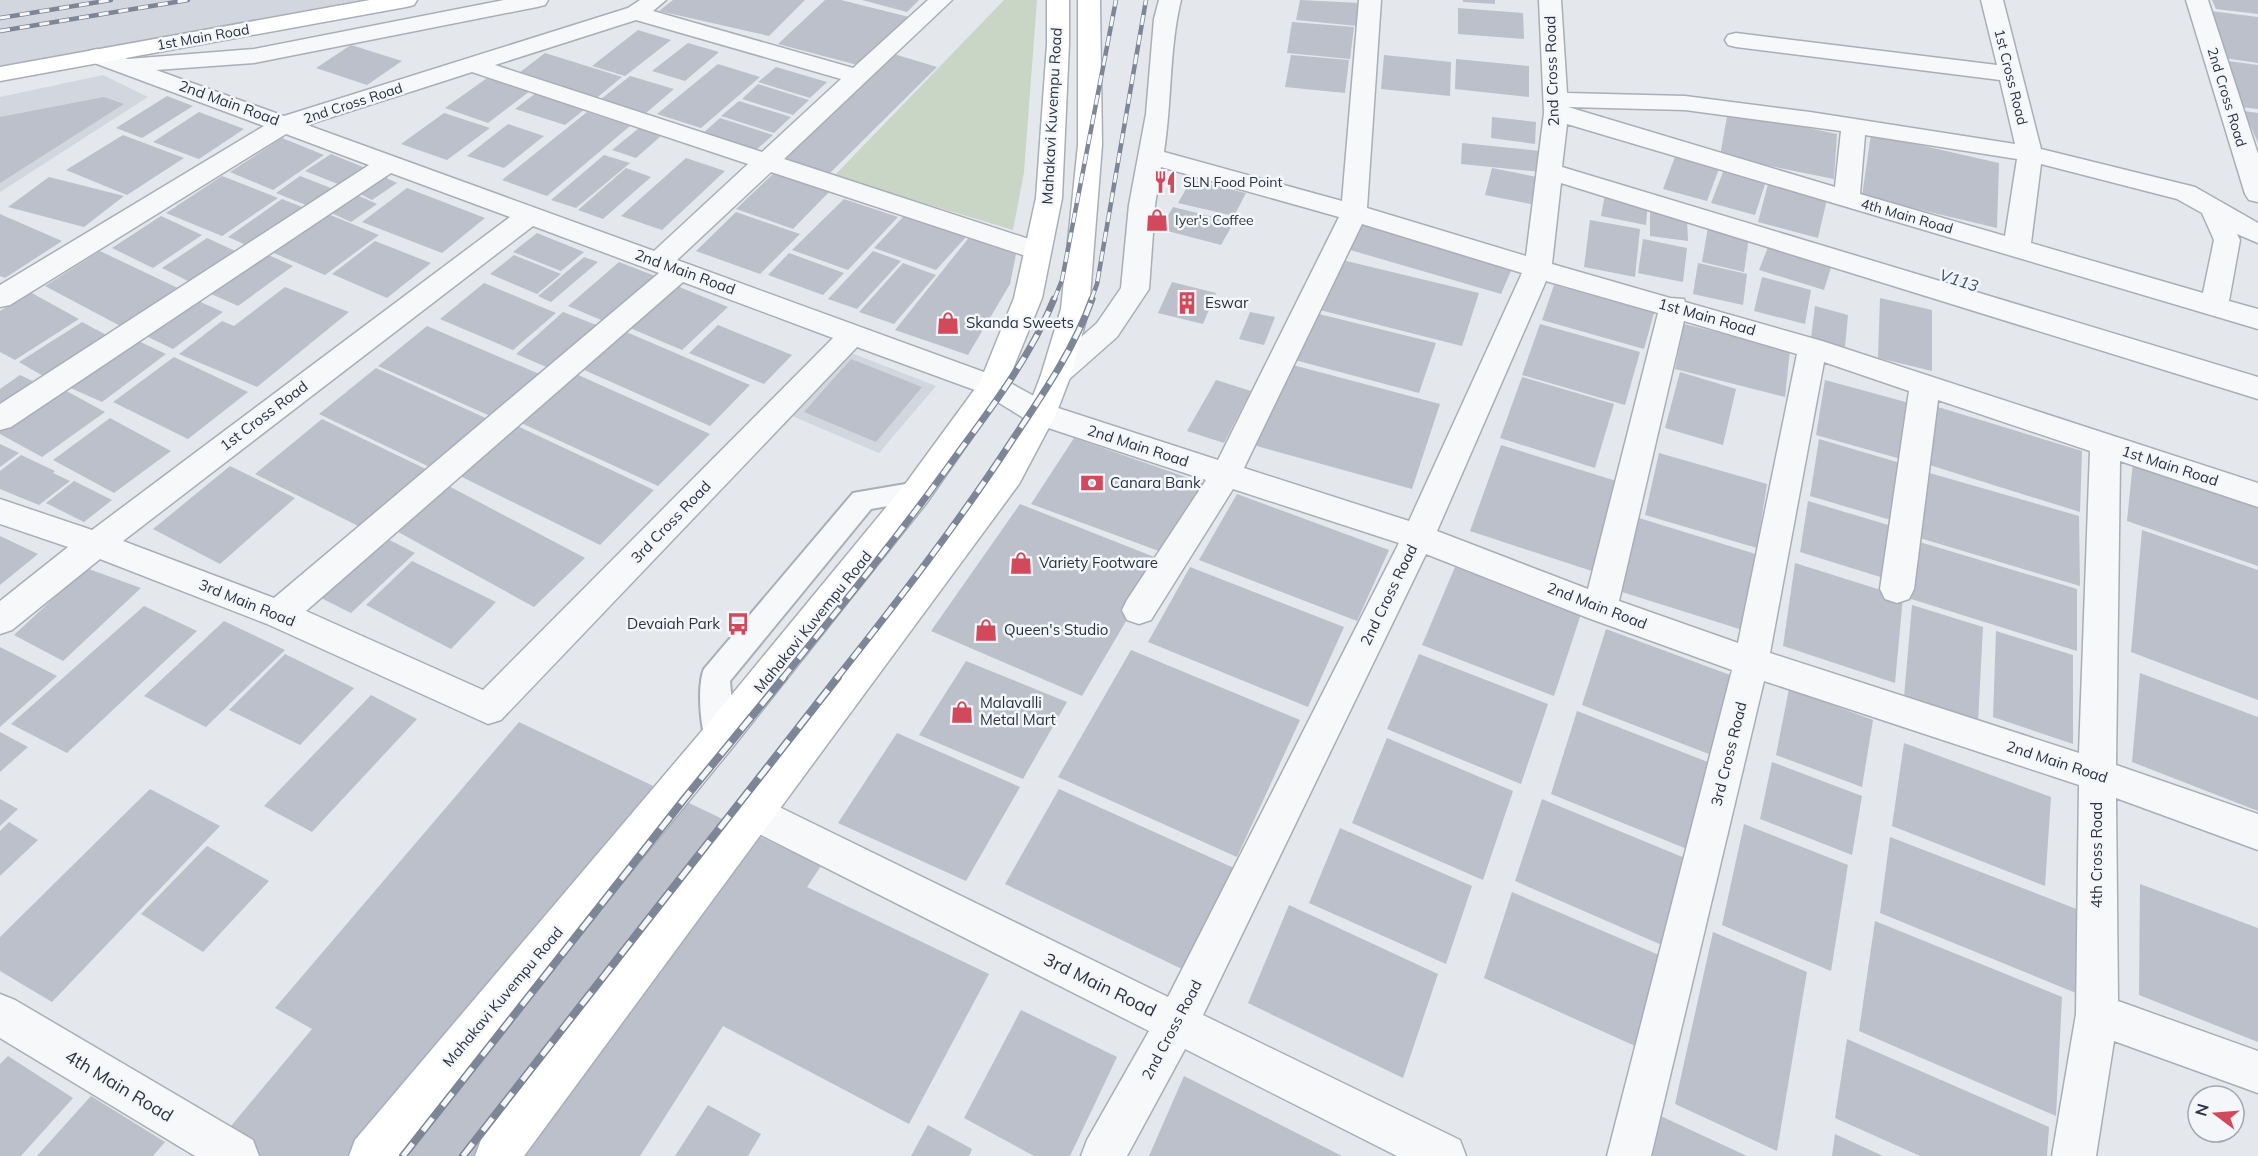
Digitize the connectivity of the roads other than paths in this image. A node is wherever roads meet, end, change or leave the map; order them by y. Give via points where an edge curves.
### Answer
1 (406, 0) edge
2 (537, 0) edge
3 (941, 0) edge
4 (1058, 0) edge
5 (1089, 0) edge
6 (1170, 0) edge
7 (1370, 0) edge
8 (1550, 0) edge
9 (1992, 0) edge
10 (2197, 0) edge
11 (645, 7) edge
12 (1736, 40) dead end
13 (97, 56) junction
14 (125, 65) junction
15 (472, 65) junction
16 (0, 74) edge
17 (2010, 74) junction
18 (858, 77) junction
19 (1556, 107) junction
20 (285, 124) junction
21 (1854, 126) junction
22 (2030, 154) junction
23 (2251, 155) edge
24 (1151, 156) junction
25 (390, 163) junction
26 (766, 163) junction
27 (1549, 171) junction
28 (2258, 194) edge
29 (1847, 198) junction
30 (2213, 208) junction
31 (1354, 213) junction
32 (530, 215) junction
33 (2257, 232) edge
34 (2017, 248) junction
35 (1038, 251) junction
36 (669, 266) junction
37 (1538, 269) junction
38 (0, 298) edge
39 (1674, 306) junction
40 (2214, 306) junction
41 (2258, 319) edge
42 (853, 334) junction
43 (1812, 348) junction
44 (1056, 375) junction
45 (1926, 385) junction
46 (993, 386) junction
47 (2258, 388) edge
48 (1041, 414) junction
49 (0, 419) edge
50 (2105, 445) junction
51 (1226, 474) junction
52 (2258, 495) edge
53 (0, 511) edge
54 (1418, 537) junction
55 (96, 544) junction
56 (1897, 589) dead end
57 (1600, 608) junction
58 (1139, 610) dead end
59 (279, 614) junction
60 (0, 620) edge
61 (1751, 662) junction
62 (488, 709) joint
63 (2097, 774) junction
64 (756, 814) junction
65 (2258, 832) edge
66 (2097, 1014) junction
67 (0, 1015) edge
68 (1177, 1023) junction
69 (2258, 1072) edge
70 (1389, 1144) edge
71 (237, 1156) edge
72 (371, 1156) edge
73 (497, 1156) edge
74 (1103, 1156) edge
75 (1444, 1156) edge
76 (1629, 1156) edge
77 (2074, 1156) edge

1 - 13 main road, 1st Main Road
2 - 14 street via 254,56
3 - 18 street
4 - 35 main road, Mahakavi Kuvempu Road via 1049,198
5 - 44 main road via 1090,146 1075,309
6 - 24 street
7 - 31 street
8 - 19 street, 2nd Cross Road
9 - 17 street, 1st Cross Road
10 - 23 street, 2nd Cross Road
11 - 15 street, 2nd Cross Road
11 - 18 street, 2nd Cross Road
12 - 17 street
13 - 14 street, 2nd Main Road
13 - 16 main road, 1st Main Road
14 - 20 street, 2nd Main Road
15 - 20 street, 2nd Cross Road
15 - 26 street
17 - 22 street, 1st Cross Road
18 - 26 street
19 - 21 street via 1685,103
19 - 27 street, 2nd Cross Road
19 - 29 street, 4th Main Road
20 - 25 street, 2nd Main Road
20 - 38 street, 2nd Cross Road
21 - 22 street
21 - 29 street
22 - 30 street via 2186,193
22 - 34 street
23 - 28 street, 2nd Cross Road
24 - 31 street, 1st Main Road
24 - 44 street via 1142,205 1135,289 1107,330
25 - 32 street, 2nd Main Road
25 - 49 street
26 - 35 street
26 - 36 street
27 - 37 street, 2nd Cross Road
27 - 47 street
29 - 34 street, 4th Main Road
30 - 33 street
30 - 40 street via 2227,240
31 - 37 street, 1st Main Road
31 - 51 street
32 - 36 street, 2nd Main Road
32 - 55 street, 1st Cross Road
34 - 40 street, 4th Main Road
35 - 46 main road, Mahakavi Kuvempu Road via 1028,298
36 - 42 street, 2nd Main Road
36 - 59 street
37 - 39 street, 1st Main Road
37 - 54 street, 2nd Cross Road
39 - 43 street, 1st Main Road
39 - 57 street
40 - 41 street, 4th Main Road
42 - 46 street, 2nd Main Road
42 - 62 street, 3rd Cross Road
43 - 45 street, 1st Main Road
43 - 61 street, 3rd Cross Road
44 - 48 main road
45 - 50 street, 1st Main Road
45 - 56 street
46 - 48 street, 2nd Main Road
46 - 72 main road, Mahakavi Kuvempu Road via 917,492
48 - 51 street, 2nd Main Road
48 - 64 main road via 1008,476
50 - 52 street, 1st Main Road
50 - 63 street, 4th Cross Road
51 - 54 street, 2nd Main Road
51 - 58 street
53 - 55 street, 3rd Main Road
54 - 57 street, 2nd Main Road
54 - 68 street, 2nd Cross Road
55 - 59 street, 3rd Main Road
55 - 60 street, 1st Cross Road
57 - 61 street, 2nd Main Road
59 - 62 street, 3rd Main Road
61 - 63 street, 2nd Main Road
61 - 76 street, 3rd Cross Road
63 - 65 street, 2nd Main Road
63 - 66 street, 4th Cross Road
64 - 68 street, 3rd Main Road
64 - 73 main road
66 - 69 street
66 - 77 street, 4th Cross Road
67 - 71 street, 4th Main Road
68 - 70 street, 3rd Main Road
68 - 74 street, 2nd Cross Road
70 - 75 street, 3rd Main Road

